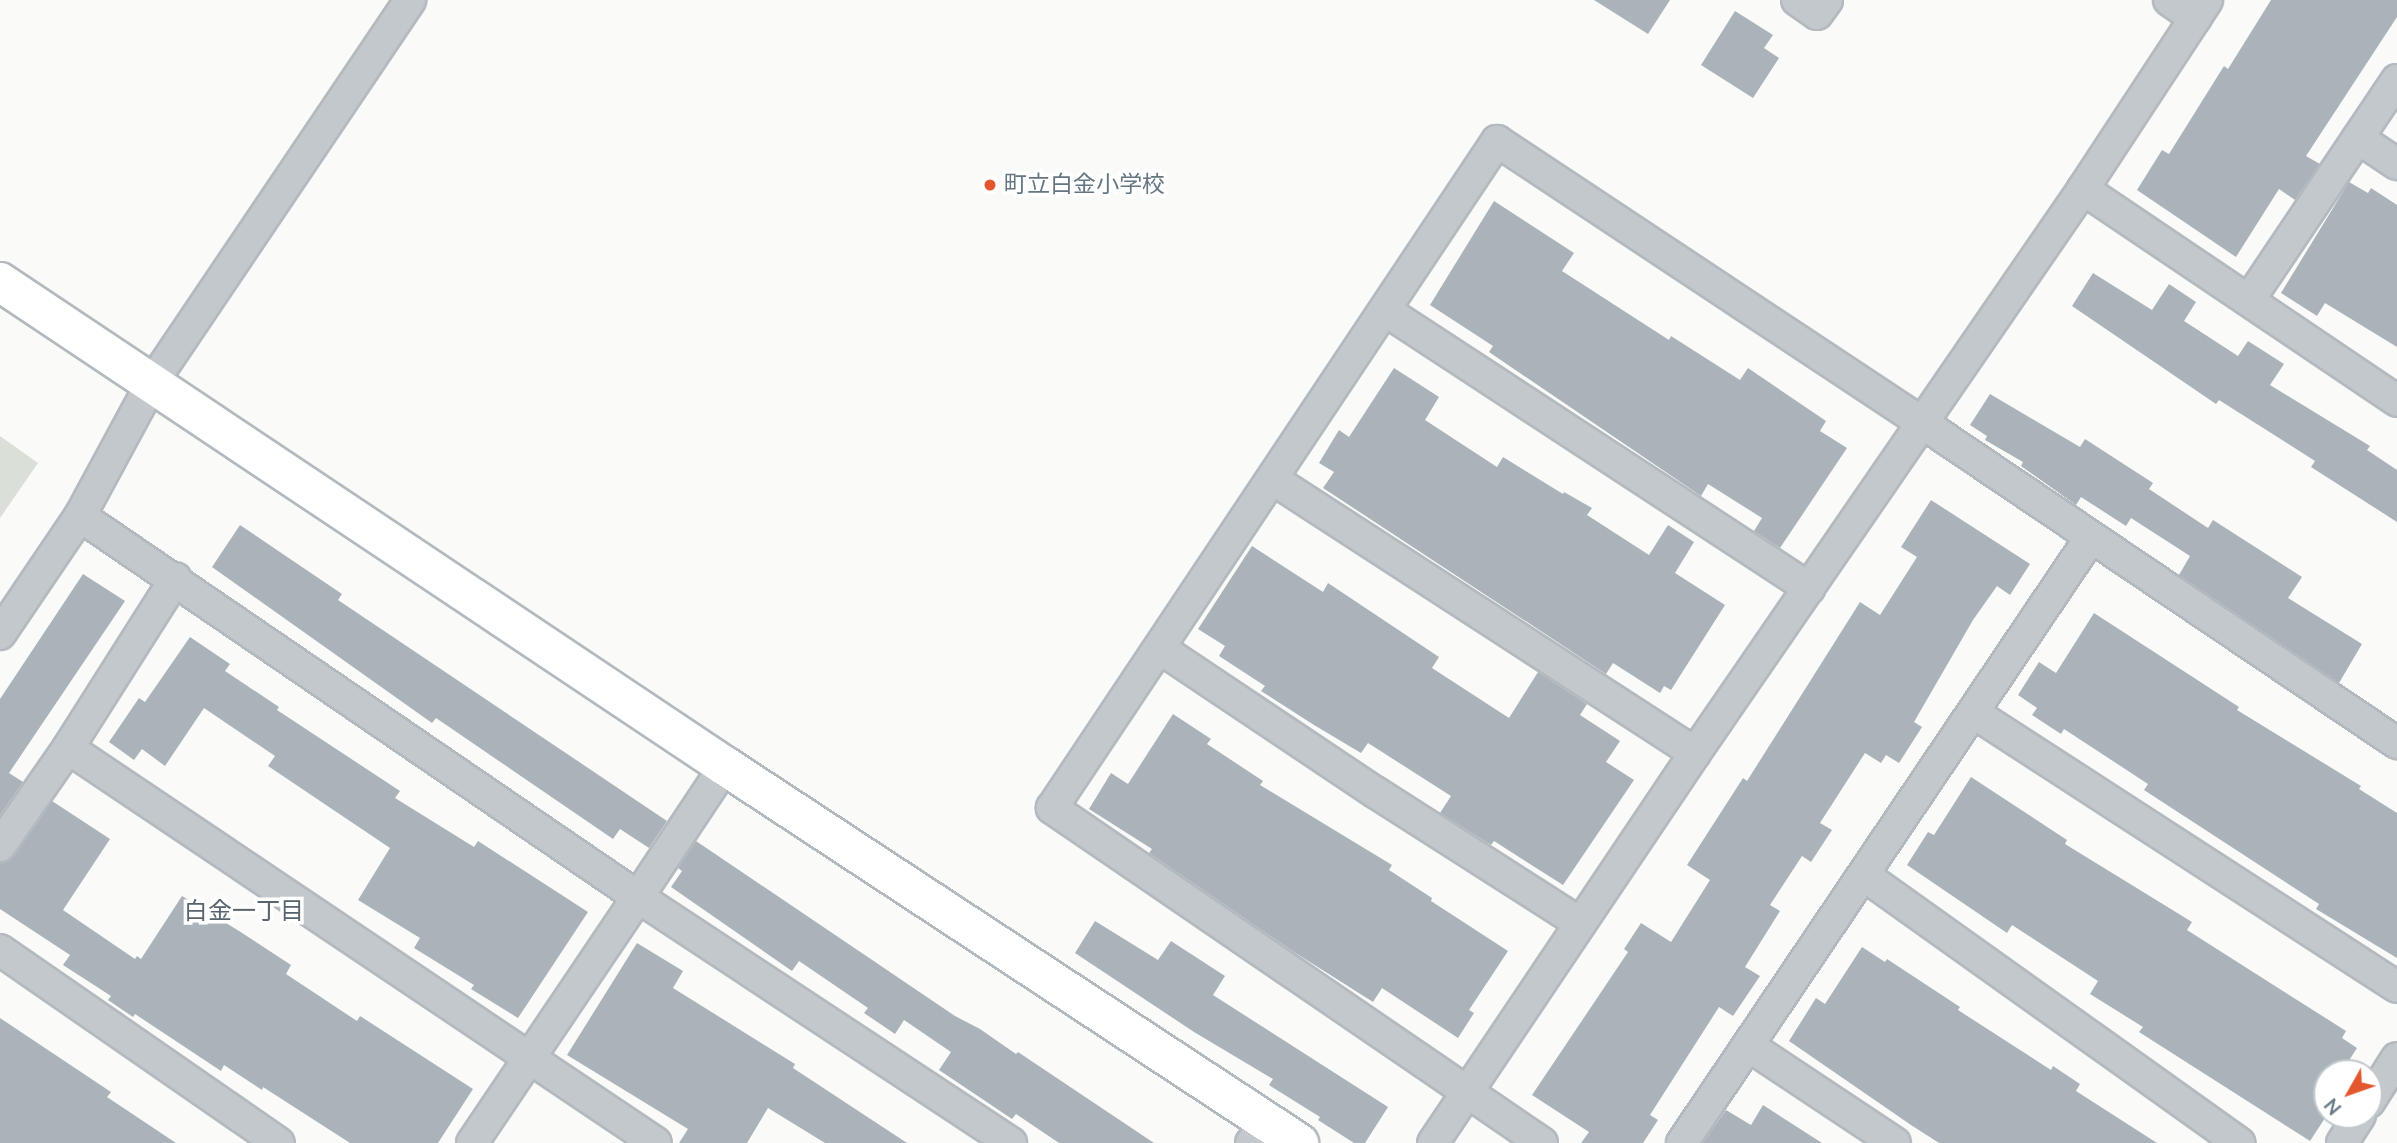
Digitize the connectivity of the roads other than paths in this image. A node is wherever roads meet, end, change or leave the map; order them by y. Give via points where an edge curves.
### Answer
1 (410, 0) edge
2 (1797, 0) edge
3 (1827, 0) edge
4 (2169, 0) edge
5 (2201, 9) edge
6 (2397, 79) edge
7 (2358, 138) junction
8 (2397, 164) edge
9 (2083, 189) junction
10 (0, 282) edge
11 (2249, 300) junction
12 (1386, 311) junction
13 (152, 383) junction
14 (2397, 401) edge
15 (1924, 424) junction
16 (1274, 480) junction
17 (80, 516) junction
18 (2091, 537) junction
19 (176, 578) junction
20 (1809, 588) junction
21 (0, 635) edge
22 (1161, 649) junction
23 (1974, 713) junction
24 (2397, 743) edge
25 (68, 748) junction
26 (1695, 753) junction
27 (725, 766) junction
28 (0, 846) edge
29 (1865, 876) junction
30 (638, 897) junction
31 (1580, 923) junction
32 (0, 950) edge
33 (2397, 987) edge
34 (1749, 1046) junction
35 (527, 1058) junction
36 (2397, 1058) edge
37 (2383, 1080) edge
38 (1467, 1093) junction
39 (1259, 1132) edge
40 (279, 1143) edge
41 (472, 1143) edge
42 (656, 1143) edge
43 (1011, 1143) edge
44 (1300, 1143) edge
45 (1433, 1143) edge
46 (1542, 1143) edge
47 (1682, 1143) edge
48 (1895, 1143) edge
49 (2239, 1143) edge

1 - 13 street
2 - 3 street via 1818,14
4 - 5 street
5 - 9 street
6 - 7 street
7 - 8 street
7 - 11 street
9 - 11 street
9 - 15 street
10 - 13 street
11 - 14 street
12 - 15 street via 1497,141
12 - 16 street
12 - 20 street
13 - 17 street
13 - 27 street
15 - 18 street
15 - 20 street
16 - 22 street
16 - 26 street
17 - 19 street
17 - 21 street
18 - 23 street
18 - 24 street
19 - 25 street
19 - 30 street
20 - 26 street
22 - 31 street
22 - 38 street via 1052,808
23 - 29 street
23 - 33 street
25 - 28 street
25 - 35 street
26 - 31 street
27 - 30 street
27 - 39 street
29 - 34 street
29 - 49 street
30 - 35 street
30 - 43 street
31 - 38 street
32 - 40 street
34 - 47 street
34 - 48 street
35 - 41 street
35 - 42 street
36 - 37 street
38 - 45 street
38 - 46 street
39 - 44 street

